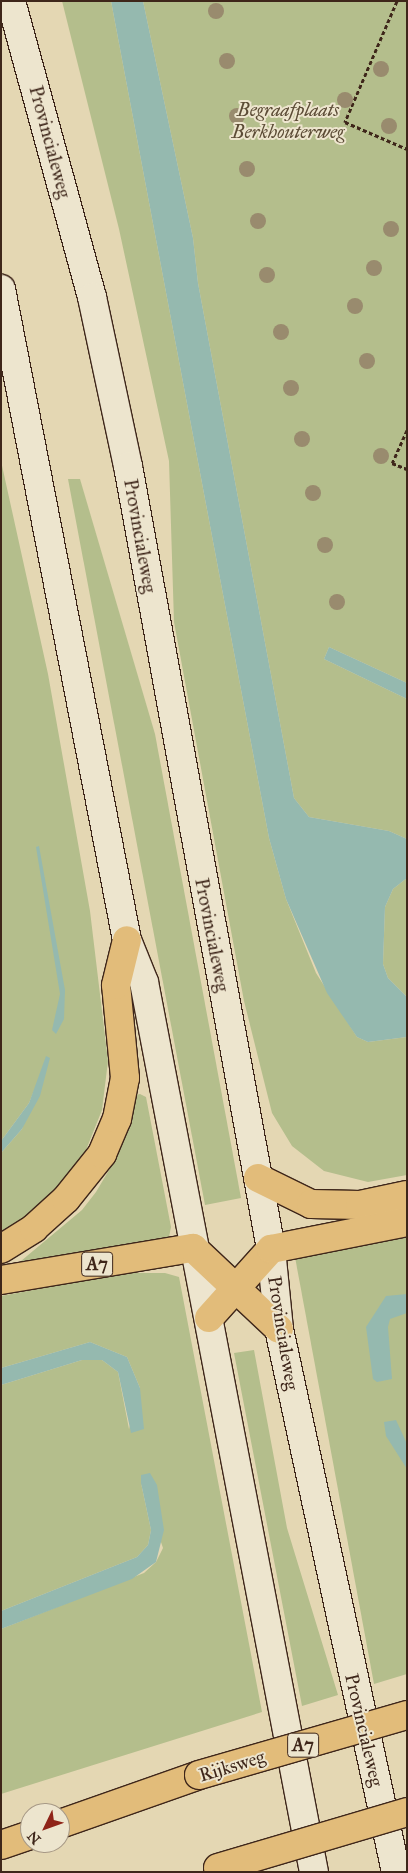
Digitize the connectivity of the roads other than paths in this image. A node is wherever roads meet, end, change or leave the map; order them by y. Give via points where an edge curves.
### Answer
1 (11, 1) edge
2 (1, 288) edge
3 (127, 940) junction
4 (258, 1178) junction
5 (407, 1195) edge
6 (407, 1222) edge
7 (1, 1248) edge
8 (193, 1248) junction
9 (271, 1249) junction
10 (1, 1280) edge
11 (235, 1288) junction
12 (209, 1318) junction
13 (279, 1329) junction
14 (407, 1715) edge
15 (407, 1812) edge
16 (70, 1820) edge
17 (20, 1838) edge
18 (1, 1845) edge
19 (212, 1870) edge
20 (314, 1872) edge
21 (396, 1872) edge

1 - 4 main road, Provincialeweg via 92,297 128,466
2 - 3 main road
3 - 7 highway via 116,985 125,1078 117,1119 102,1154 66,1199 34,1228
3 - 8 main road via 144,982
4 - 5 highway via 311,1204 360,1205
4 - 9 main road, Provincialeweg
6 - 9 highway
8 - 10 highway, A7
8 - 11 highway
8 - 12 main road
9 - 11 highway
9 - 13 main road, Provincialeweg
11 - 12 highway
11 - 13 highway
12 - 20 main road
13 - 21 main road, Provincialeweg
14 - 16 highway, Rijksweg / A7, bridge via 198,1775
15 - 19 highway, bridge
17 - 18 highway

